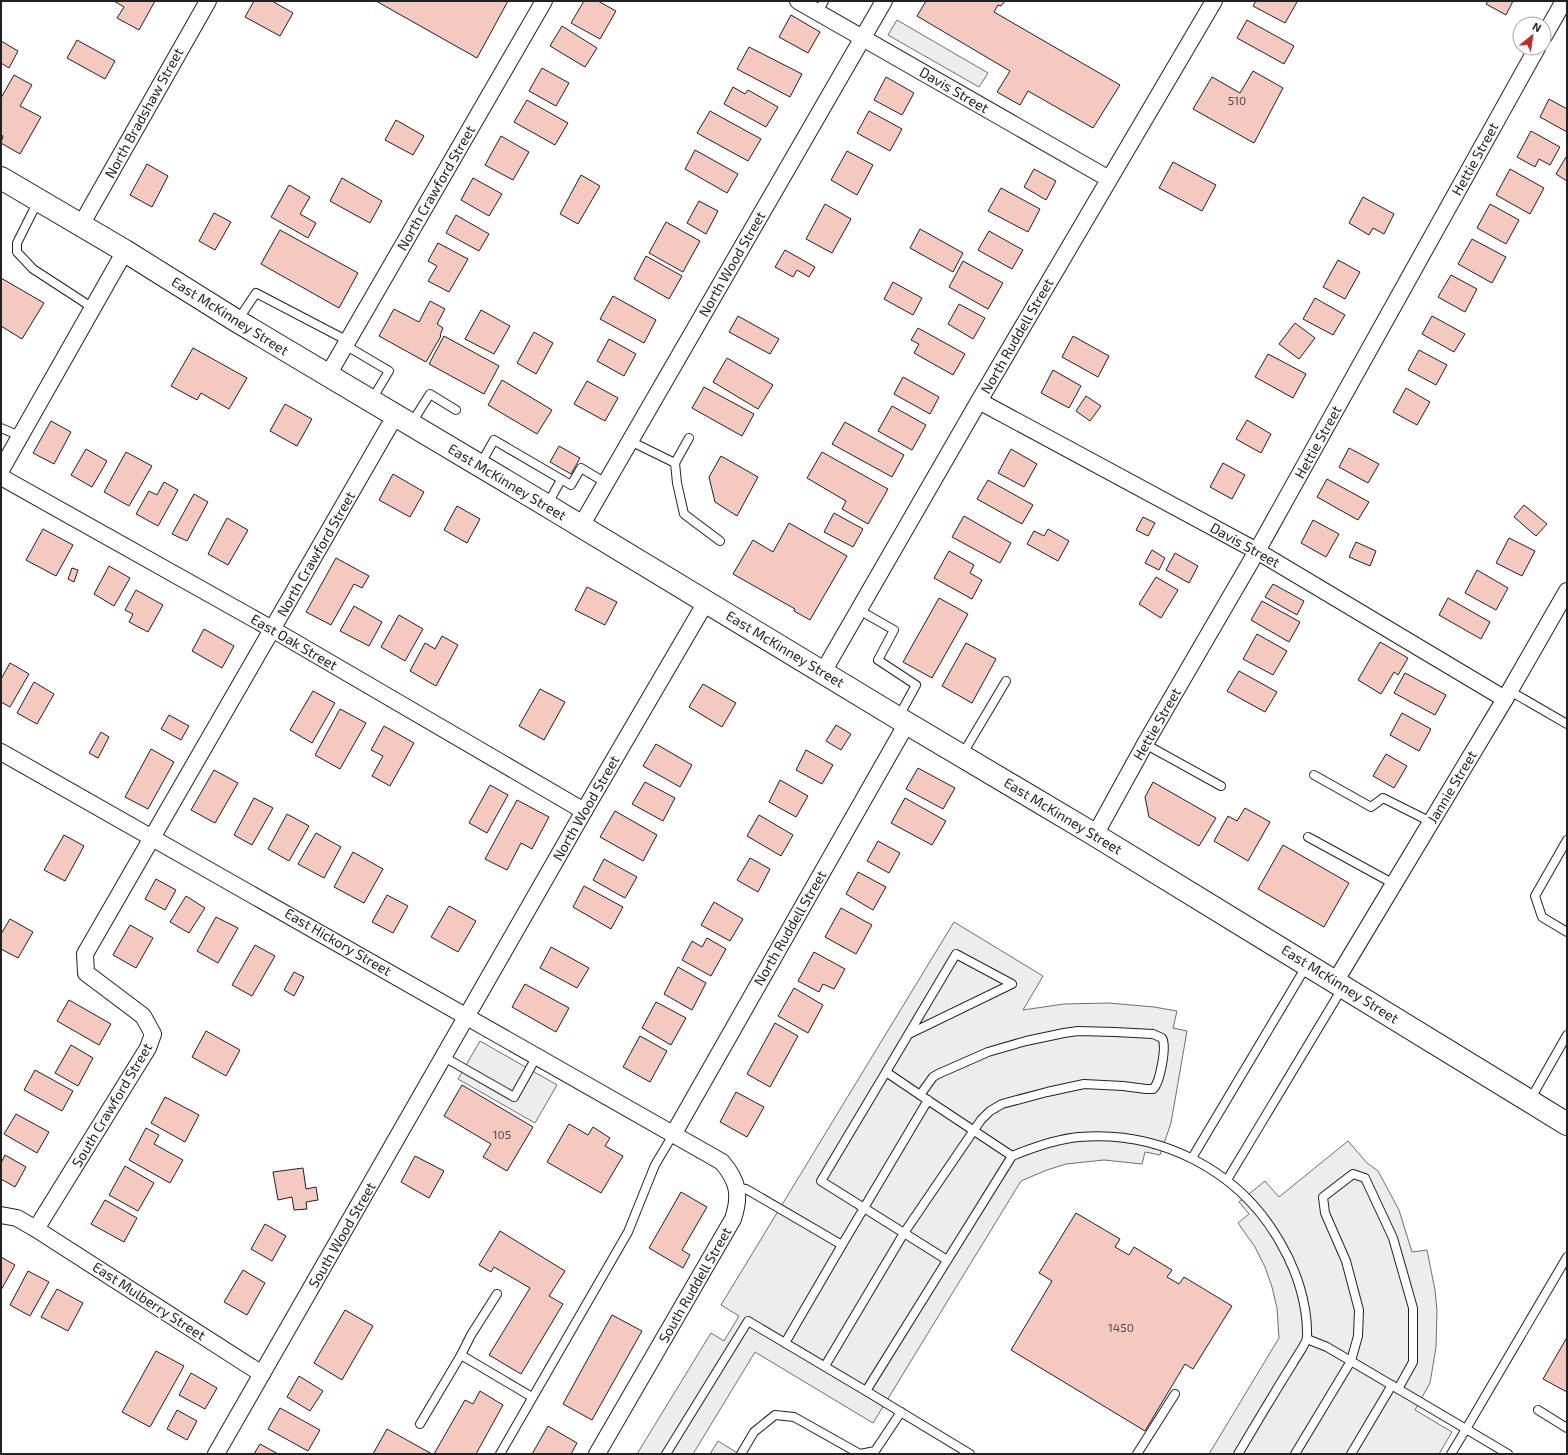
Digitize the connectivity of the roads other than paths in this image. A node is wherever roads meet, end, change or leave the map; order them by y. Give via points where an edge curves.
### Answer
1 (208, 1) edge
2 (544, 1) edge
3 (798, 1) edge
4 (884, 1) edge
5 (1214, 1) edge
6 (1564, 1) edge
7 (821, 6) edge
8 (1552, 22) edge
9 (862, 38) junction
10 (1533, 56) edge
11 (1, 178) edge
12 (1109, 179) junction
13 (38, 200) junction
14 (81, 225) junction
15 (125, 251) junction
16 (93, 308) junction
17 (238, 321) junction
18 (347, 343) junction
19 (328, 375) junction
20 (371, 401) junction
21 (979, 401) junction
22 (456, 410) dead end
23 (403, 420) junction
24 (1, 428) edge
25 (20, 436) junction
26 (689, 438) dead end
27 (630, 441) junction
28 (675, 463) junction
29 (479, 466) junction
30 (1, 470) edge
31 (1, 477) edge
32 (561, 480) junction
33 (606, 483) junction
34 (546, 505) junction
35 (581, 526) junction
36 (720, 541) dead end
37 (1257, 551) junction
38 (1567, 591) edge
39 (706, 602) junction
40 (858, 610) junction
41 (272, 629) junction
42 (823, 672) junction
43 (1006, 681) dead end
44 (1507, 695) junction
45 (902, 721) junction
46 (1567, 724) edge
47 (1145, 744) junction
48 (1, 752) edge
49 (962, 756) junction
50 (1314, 775) dead end
51 (1221, 786) dead end
52 (584, 811) junction
53 (1431, 822) junction
54 (1095, 835) junction
55 (1308, 837) dead end
56 (153, 838) junction
57 (1567, 840) edge
58 (1394, 884) junction
59 (1567, 932) edge
60 (1307, 964) junction
61 (1339, 985) junction
62 (468, 1016) junction
63 (909, 1034) junction
64 (1567, 1035) edge
65 (537, 1056) junction
66 (444, 1057) junction
67 (886, 1072) junction
68 (920, 1095) junction
69 (928, 1100) junction
70 (1530, 1100) junction
71 (1567, 1124) edge
72 (974, 1130) junction
73 (674, 1133) junction
74 (1012, 1156) junction
75 (1192, 1158) junction
76 (1226, 1180) junction
77 (738, 1188) junction
78 (865, 1209) junction
79 (1, 1215) edge
80 (36, 1229) junction
81 (904, 1233) junction
82 (842, 1245) junction
83 (1567, 1257) edge
84 (947, 1260) junction
85 (497, 1294) dead end
86 (1307, 1339) junction
87 (785, 1343) junction
88 (461, 1355) junction
89 (1351, 1361) junction
90 (824, 1366) junction
91 (262, 1374) junction
92 (1395, 1387) junction
93 (866, 1391) junction
94 (1174, 1394) dead end
95 (532, 1397) junction
96 (1538, 1410) dead end
97 (901, 1412) junction
98 (420, 1424) dead end
99 (1567, 1428) edge
100 (1466, 1429) junction
101 (216, 1454) edge
102 (500, 1454) edge
103 (597, 1454) edge
104 (666, 1454) edge
105 (741, 1454) edge
106 (970, 1454) edge
107 (1137, 1454) edge
108 (1238, 1454) edge
109 (1295, 1454) edge
110 (1351, 1454) edge
111 (1451, 1454) edge
112 (1508, 1454) edge

1 - 14 street, North Bradshaw Street
2 - 18 street, North Crawford Street
3 - 7 street, Davis Street
4 - 9 street, North Wood Street
5 - 12 street, North Ruddell Street
6 - 8 street
7 - 9 street, Davis Street
9 - 12 street, Davis Street
9 - 27 street, North Wood Street
10 - 37 street, Hettie Street
11 - 13 main road, East McKinney Street
12 - 21 street, North Ruddell Street
13 - 14 main road, East McKinney Street
13 - 16 lane via 17,243 17,252 32,269
14 - 15 main road, East McKinney Street
15 - 16 street
15 - 17 main road, East McKinney Street
16 - 25 street
17 - 18 lane via 256,293
17 - 19 main road, East McKinney Street
18 - 19 street, North Crawford Street
18 - 20 lane via 389,371
19 - 20 main road, East McKinney Street
20 - 23 main road, East McKinney Street
21 - 37 street, Davis Street
21 - 40 street, North Ruddell Street
22 - 23 lane via 430,394
23 - 29 main road, East McKinney Street
23 - 41 street, North Crawford Street
24 - 25 lane
25 - 30 street
26 - 28 lane
27 - 28 lane
27 - 33 street, North Wood Street
28 - 36 lane via 684,514
29 - 32 lane via 494,440
29 - 34 main road, East McKinney Street
31 - 41 street, East Oak Street
32 - 33 lane via 571,485 581,468
32 - 34 lane
33 - 35 street, North Wood Street
34 - 35 main road, East McKinney Street
35 - 39 main road, East McKinney Street
37 - 44 street, Davis Street
37 - 47 street, Hettie Street
38 - 44 street, Jannie Street
39 - 42 main road, East McKinney Street
39 - 52 street, North Wood Street
40 - 42 street, North Ruddell Street
40 - 45 lane via 894,630 878,660 916,685
41 - 52 street, East Oak Street
41 - 56 street, North Crawford Street
42 - 45 main road, East McKinney Street
43 - 49 lane
44 - 46 lane
44 - 53 street, Jannie Street
45 - 49 main road, East McKinney Street
45 - 73 street, North Ruddell Street
47 - 51 lane
47 - 54 street, Hettie Street
48 - 56 street, East Hickory Street
49 - 54 main road, East McKinney Street
50 - 53 lane via 1371,807 1383,798
52 - 62 street, North Wood Street
53 - 58 street, Jannie Street
54 - 60 main road, East McKinney Street
55 - 58 lane
56 - 62 street, East Hickory Street
56 - 80 street, South Crawford Street via 85,954 86,973 143,1016 153,1034 148,1048
57 - 59 lane via 1535,896 1542,917
58 - 61 street, Jannie Street
60 - 61 main road, East McKinney Street
60 - 75 lane
61 - 70 main road, East McKinney Street
61 - 76 lane
62 - 65 street, East Hickory Street
62 - 66 street, South Wood Street
63 - 63 lane via 956,954 1012,984 916,1030
63 - 67 lane
64 - 70 lane
65 - 66 lane via 514,1097
65 - 73 street, East Hickory Street
66 - 91 street, South Wood Street
67 - 68 lane
67 - 78 lane via 821,1181
68 - 69 lane
68 - 72 lane via 938,1074 984,1054 1026,1041 1078,1031 1152,1034 1164,1040 1158,1082 1152,1089 1089,1084 1047,1092 995,1107
69 - 72 lane
69 - 78 lane
70 - 71 main road, East McKinney Street
72 - 74 lane
72 - 81 lane
73 - 77 street via 722,1162 732,1174
73 - 95 lane via 655,1165 628,1232
74 - 75 lane via 1055,1141 1101,1136 1146,1141
74 - 84 lane
75 - 76 lane
76 - 86 lane via 1260,1213 1285,1251 1301,1294
77 - 82 lane via 746,1189
77 - 103 street, South Ruddell Street via 738,1204 733,1219
78 - 81 lane
78 - 82 lane
79 - 80 street via 17,1218
80 - 91 street, East Mulberry Street
81 - 84 lane
81 - 90 lane
82 - 87 lane
83 - 100 lane
84 - 93 lane
85 - 88 lane
86 - 89 lane via 1327,1346
86 - 108 lane
87 - 90 lane
87 - 104 lane via 748,1321
88 - 95 lane
88 - 98 lane
89 - 92 lane
89 - 92 lane via 1358,1336 1359,1310 1346,1261 1325,1213 1324,1197 1353,1174 1365,1178 1393,1238 1412,1308 1413,1362
89 - 109 lane
90 - 93 lane
91 - 101 street, South Wood Street
92 - 100 lane
92 - 110 lane
93 - 97 lane
94 - 107 lane
95 - 102 lane
96 - 99 lane
97 - 105 lane via 875,1451 860,1454 794,1417 774,1415 754,1432
97 - 106 lane
100 - 111 lane
100 - 112 lane

